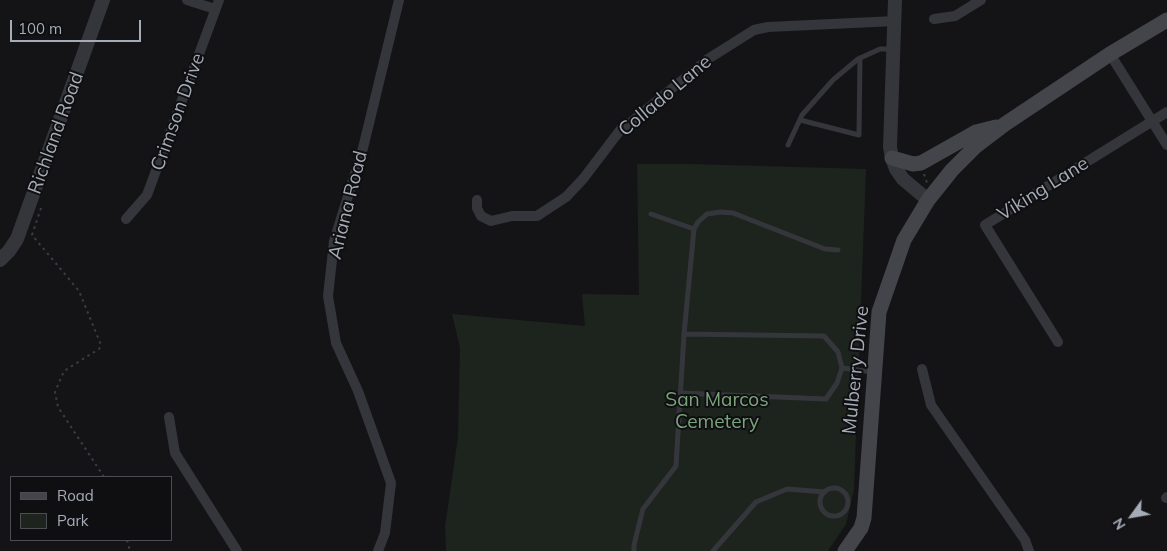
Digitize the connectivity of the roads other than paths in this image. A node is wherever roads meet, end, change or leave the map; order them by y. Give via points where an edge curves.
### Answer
1 (103, 0) edge
2 (187, 0) edge
3 (399, 0) edge
4 (896, 0) edge
5 (981, 0) edge
6 (217, 5) edge
7 (934, 19) dead end
8 (1167, 20) edge
9 (895, 21) junction
10 (894, 49) junction
11 (1110, 54) junction
12 (860, 58) junction
13 (1167, 112) edge
14 (800, 120) junction
15 (1153, 121) junction
16 (1005, 124) junction
17 (788, 145) dead end
18 (1167, 145) edge
19 (892, 158) junction
20 (477, 200) dead end
21 (928, 200) junction
22 (651, 214) dead end
23 (126, 219) dead end
24 (694, 229) junction
25 (838, 250) dead end
26 (0, 260) edge
27 (684, 334) junction
28 (1058, 342) dead end
29 (842, 368) junction
30 (922, 369) dead end
31 (874, 372) junction
32 (680, 393) junction
33 (169, 417) dead end
34 (825, 492) junction
35 (237, 551) edge
36 (378, 551) edge
37 (634, 551) edge
38 (713, 551) edge
39 (845, 551) edge
40 (1029, 551) edge

1 - 26 street, Richland Road via 17,239
2 - 6 street
3 - 36 street, Ariana Road via 362,148 334,241 328,296 336,343 358,392 391,483 385,533
4 - 9 street
5 - 7 street via 955,16
6 - 23 street, Crimson Drive via 148,195
8 - 11 main road, Mulberry Drive
9 - 10 street
9 - 20 street, Collado Lane via 754,30 708,59 621,129 566,197 537,216 512,216 491,221 481,216
10 - 12 lane via 880,49
10 - 19 street
11 - 15 street
11 - 16 main road, Mulberry Drive
12 - 14 lane via 819,95
12 - 14 lane via 859,135
13 - 15 street, Viking Lane
14 - 17 lane
15 - 18 street
15 - 28 street, Viking Lane via 985,225
16 - 19 main road via 976,132 921,162 913,164
16 - 21 main road, Mulberry Drive via 976,146
19 - 21 street via 903,179
21 - 31 main road, Mulberry Drive via 904,240 880,312
22 - 24 lane
24 - 25 lane via 707,214 720,212 825,249
24 - 27 lane
27 - 29 lane via 824,336 838,352
27 - 32 lane
29 - 31 lane
29 - 32 lane via 826,399
30 - 40 street via 931,405 1026,540
31 - 39 main road, Mulberry Drive via 864,518
32 - 37 lane via 676,466 643,509
33 - 35 street via 175,453
34 - 34 lane via 821,499 824,511 832,515 844,512 848,501 845,493 833,488
34 - 38 lane via 787,489 756,502

